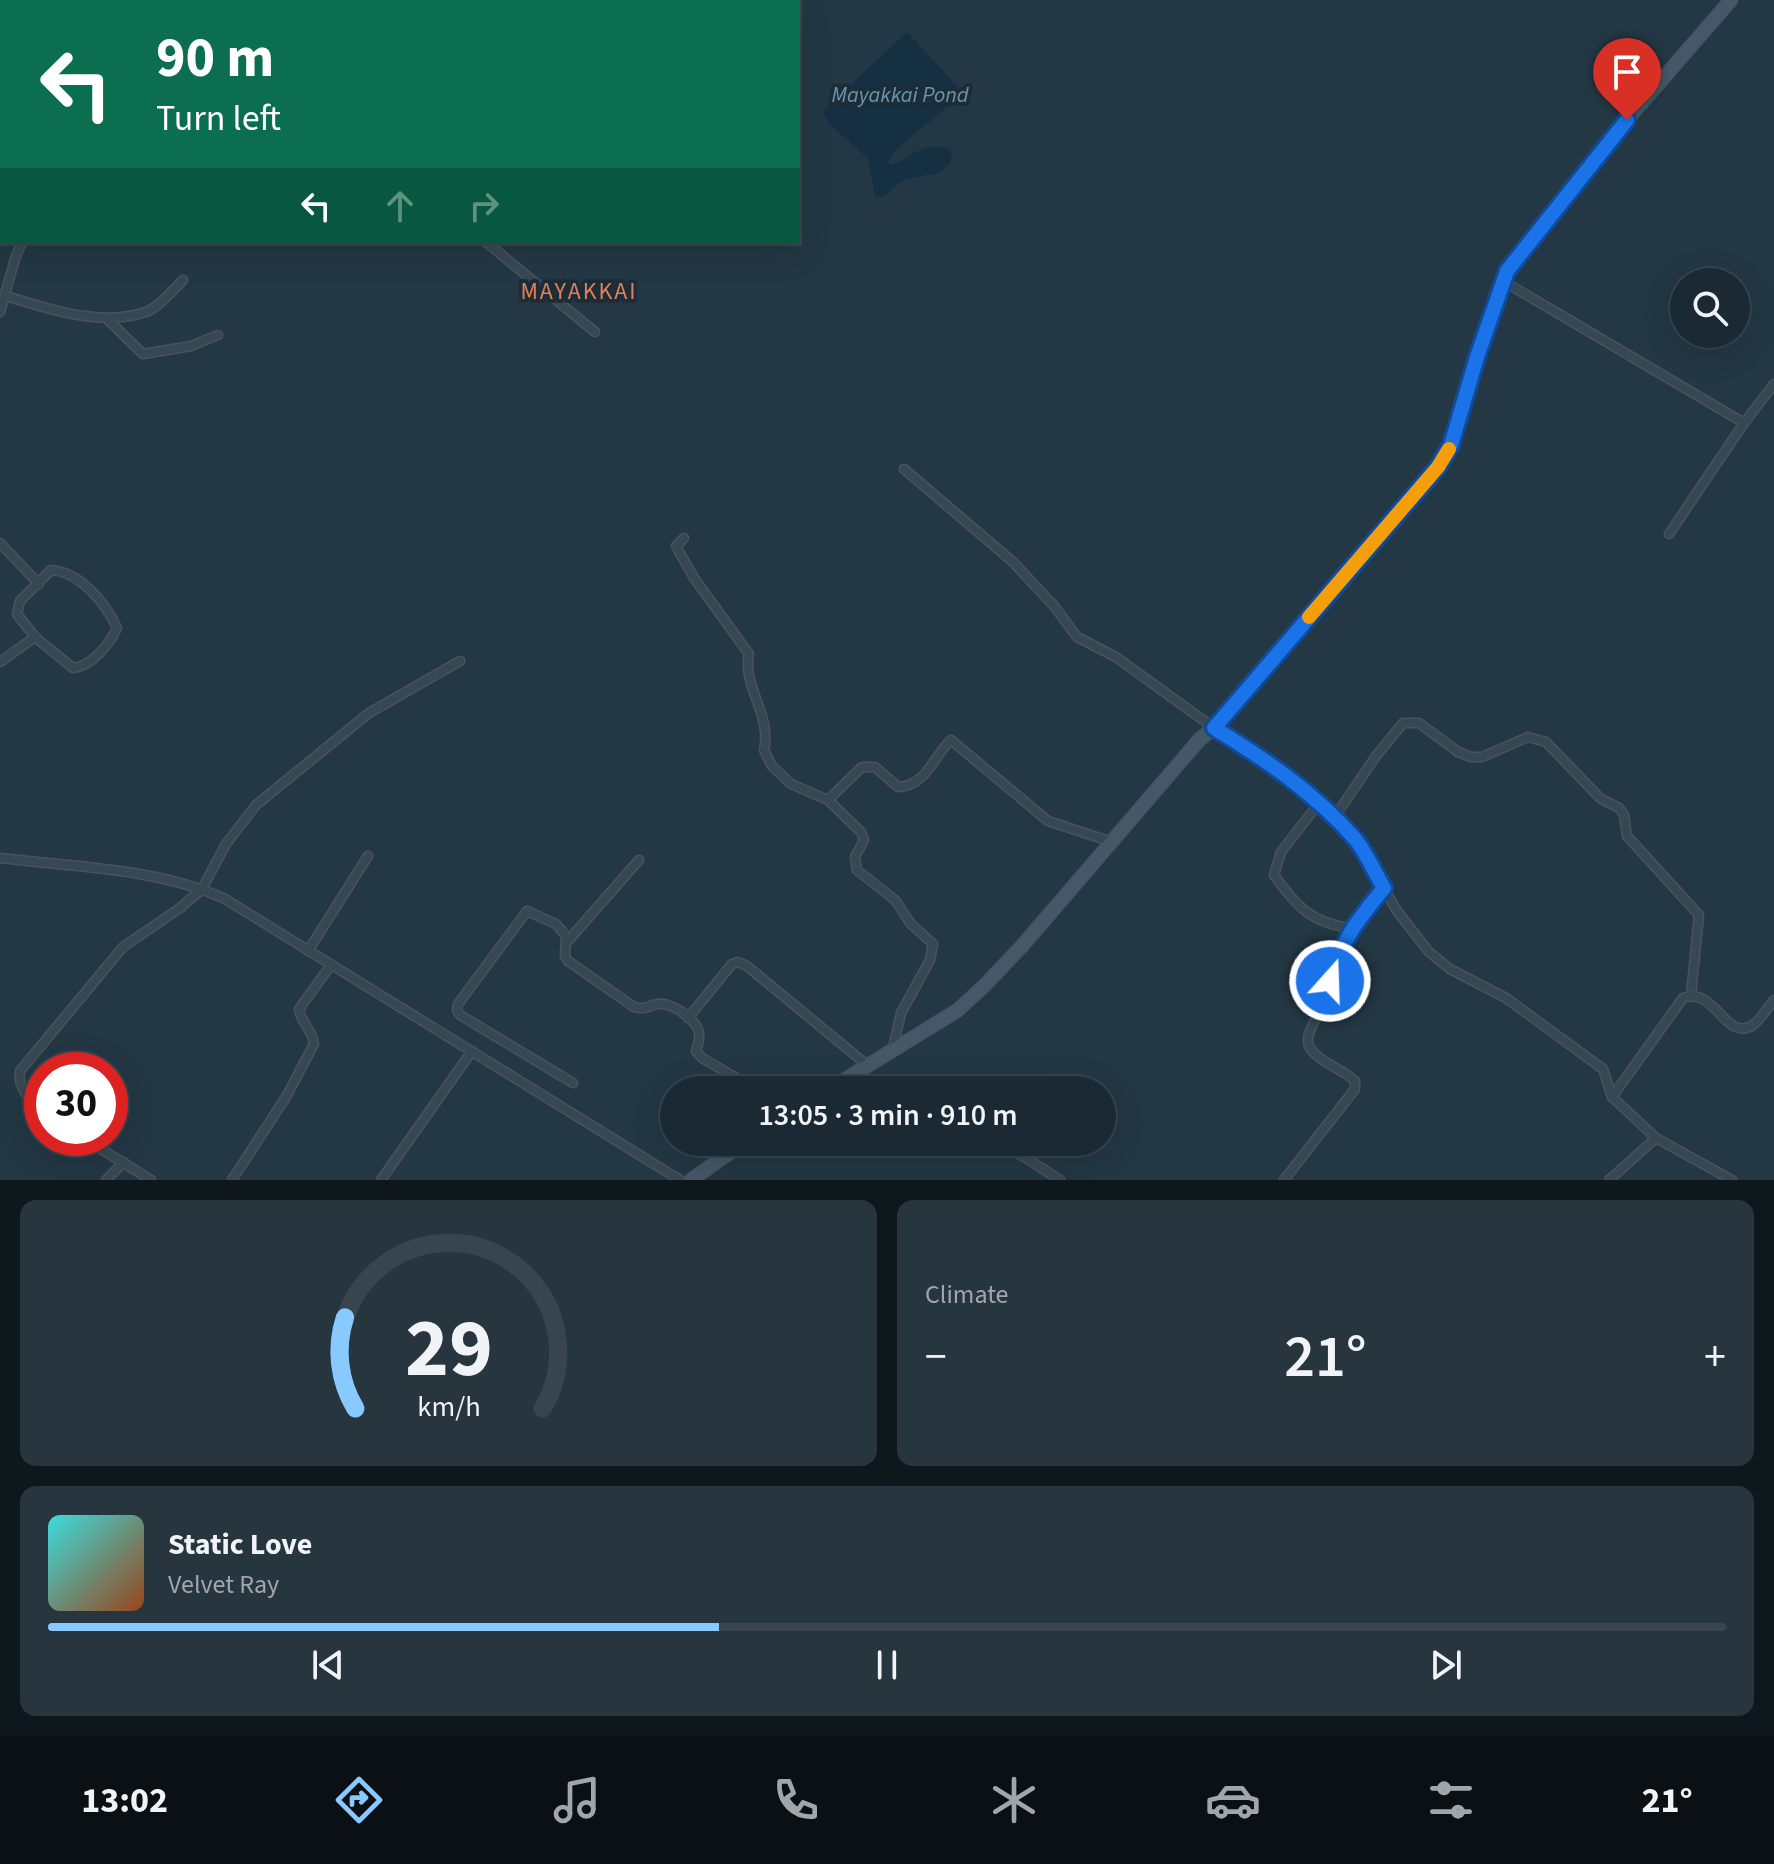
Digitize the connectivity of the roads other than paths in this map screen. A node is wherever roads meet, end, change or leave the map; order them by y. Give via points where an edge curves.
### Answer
1 (1731, 0) edge
2 (21, 244) edge
3 (488, 244) edge
4 (183, 280) dead end
5 (1503, 281) junction
6 (6, 296) junction
7 (0, 312) edge
8 (106, 318) junction
9 (595, 332) dead end
10 (218, 335) dead end
11 (1774, 384) edge
12 (1744, 423) junction
13 (904, 469) dead end
14 (1669, 534) dead end
15 (684, 538) dead end
16 (0, 543) edge
17 (39, 584) junction
18 (35, 637) junction
19 (460, 661) dead end
20 (0, 662) edge
21 (1214, 728) junction
22 (828, 800) junction
23 (1319, 803) junction
24 (1334, 818) junction
25 (1112, 842) junction
26 (368, 856) dead end
27 (0, 858) edge
28 (639, 860) dead end
29 (1384, 888) junction
30 (202, 889) junction
31 (1352, 928) junction
32 (567, 942) junction
33 (308, 951) junction
34 (331, 965) junction
35 (1691, 995) junction
36 (1774, 1000) edge
37 (688, 1018) junction
38 (893, 1048) junction
39 (472, 1051) junction
40 (36, 1052) edge
41 (867, 1065) junction
42 (24, 1066) edge
43 (733, 1076) edge
44 (850, 1076) edge
45 (573, 1083) dead end
46 (24, 1091) edge
47 (1612, 1097) junction
48 (1656, 1138) junction
49 (114, 1156) edge
50 (725, 1156) edge
51 (1019, 1156) edge
52 (124, 1162) junction
53 (106, 1180) edge
54 (151, 1180) edge
55 (232, 1180) edge
56 (381, 1180) edge
57 (680, 1180) edge
58 (691, 1180) edge
59 (1060, 1180) edge
60 (1284, 1180) edge
61 (1609, 1180) edge
62 (1732, 1180) edge

1 - 5 street via 1606,144
2 - 6 street
3 - 9 street
4 - 8 street via 148,312
5 - 12 street
5 - 21 street via 1451,445 1438,467
6 - 7 street
6 - 8 street
8 - 10 street via 143,354 191,346
11 - 12 street
12 - 14 street
13 - 21 street via 1013,562 1077,637 1116,657
15 - 22 street via 676,546 749,654 746,668 763,712 764,750 772,766 791,784
16 - 17 street
17 - 18 street via 20,601 17,614
17 - 18 street via 51,570 67,571 106,606 117,628 84,667 73,668
18 - 20 street
19 - 30 street via 369,713 256,805 226,844
21 - 23 street via 1276,766
21 - 25 street
22 - 25 street via 862,767 875,767 898,787 909,787 921,780 951,740 1048,821
22 - 38 street via 861,832 857,870 895,900 933,944 930,960 901,1013
23 - 24 street
23 - 31 street via 1281,852 1274,875 1294,904 1331,926
24 - 29 street via 1358,842
24 - 35 street via 1403,723 1419,723 1471,757 1528,737 1546,742 1601,799 1619,808 1627,836 1699,915
25 - 38 street via 985,985 958,1010
26 - 33 street
27 - 30 street via 162,878
28 - 32 street
29 - 31 street
29 - 47 street via 1429,952 1506,998 1603,1069
30 - 33 street
30 - 40 street via 123,947
31 - 60 street via 1338,951 1308,1036 1309,1046 1347,1073 1355,1089
32 - 37 street via 568,961 634,1007 660,1003
32 - 45 street via 556,924 524,913 457,1010
33 - 34 street
34 - 39 street
34 - 55 street via 299,1009 314,1044
35 - 36 street via 1705,997 1731,1026 1745,1028
35 - 47 street via 1683,998
37 - 41 street via 738,962
37 - 43 street via 700,1035 696,1051
38 - 41 street
39 - 56 street
39 - 57 street
41 - 44 street
42 - 46 street via 18,1081
47 - 48 street
48 - 61 street
48 - 62 street
49 - 52 street
50 - 58 street
51 - 59 street
52 - 53 street
52 - 54 street

